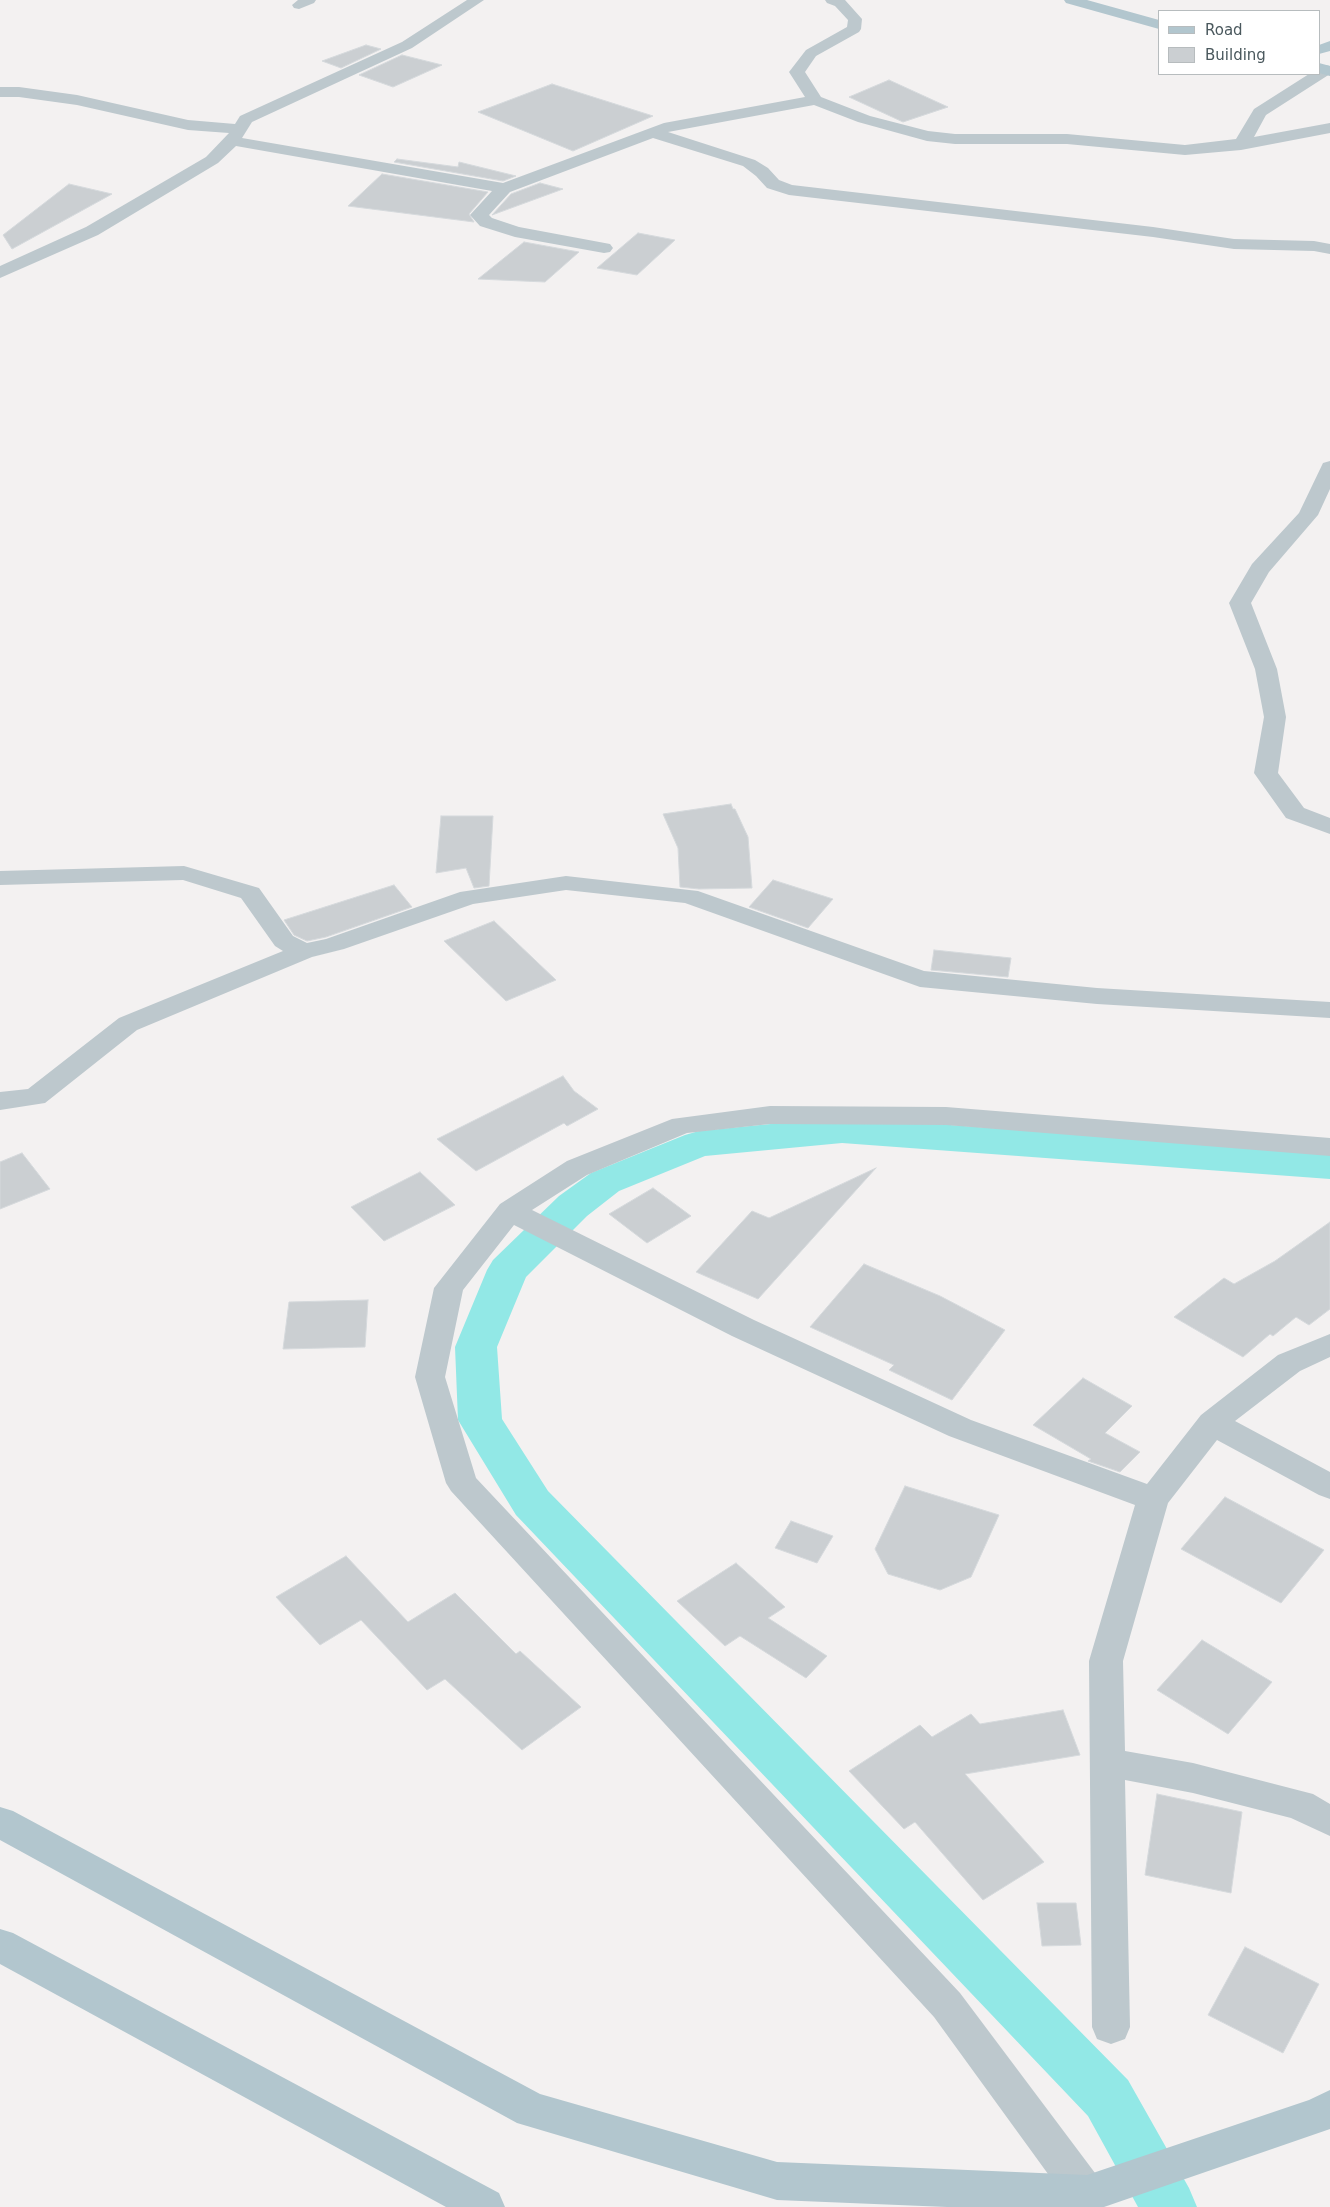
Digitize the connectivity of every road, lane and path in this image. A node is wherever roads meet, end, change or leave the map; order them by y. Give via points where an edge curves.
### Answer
1 (477, 0) edge
2 (832, 0) edge
3 (1071, 0) edge
4 (1158, 25) edge
5 (1317, 75) edge
6 (0, 92) edge
7 (815, 100) junction
8 (1330, 128) edge
9 (654, 133) junction
10 (235, 135) junction
11 (1241, 145) junction
12 (504, 188) junction
13 (604, 248) dead end
14 (1330, 249) edge
15 (0, 273) edge
16 (1330, 467) edge
17 (1330, 827) edge
18 (0, 878) edge
19 (303, 952) junction
20 (1330, 1010) edge
21 (0, 1100) edge
22 (1330, 1147) edge
23 (532, 1222) junction
24 (1330, 1345) edge
25 (1212, 1423) junction
26 (1330, 1487) edge
27 (1153, 1499) junction
28 (1108, 1762) junction
29 (1330, 1821) edge
30 (0, 1822) edge
31 (0, 1946) edge
32 (1111, 2028) dead end
33 (1330, 2108) edge
34 (1102, 2189) junction
35 (485, 2207) edge

1 - 10 street via 407,45 246,119
2 - 7 street via 840,3 854,19 854,29 811,53 797,72
3 - 4 main road
5 - 11 street via 1260,112
6 - 10 street via 78,100
7 - 9 street via 670,126
7 - 11 street via 864,119 927,136 954,139 1067,139 1185,150
8 - 11 street
9 - 12 street
9 - 14 street via 749,163 773,184 789,190 1234,244
10 - 12 street
10 - 15 street via 212,160 92,231
12 - 13 street via 479,215 486,222 515,232
16 - 17 street via 1308,515 1260,569 1240,603 1266,669 1275,717 1266,773 1295,812
18 - 19 street via 184,873 250,893 284,941
19 - 20 street via 336,944 469,898 566,883 689,896 920,979 1097,996
19 - 21 street via 128,1024 35,1097
22 - 23 street via 946,1116 770,1115 682,1125 577,1168
23 - 27 street via 743,1328 960,1428
23 - 34 street via 449,1288 430,1377 462,1483 947,2005
24 - 25 street via 1289,1363
25 - 26 street
25 - 27 street
27 - 28 street via 1106,1661
28 - 29 street via 1193,1778 1300,1806
28 - 32 street
30 - 34 main road via 531,2110 777,2181
31 - 35 main road
33 - 34 main road via 1321,2114

